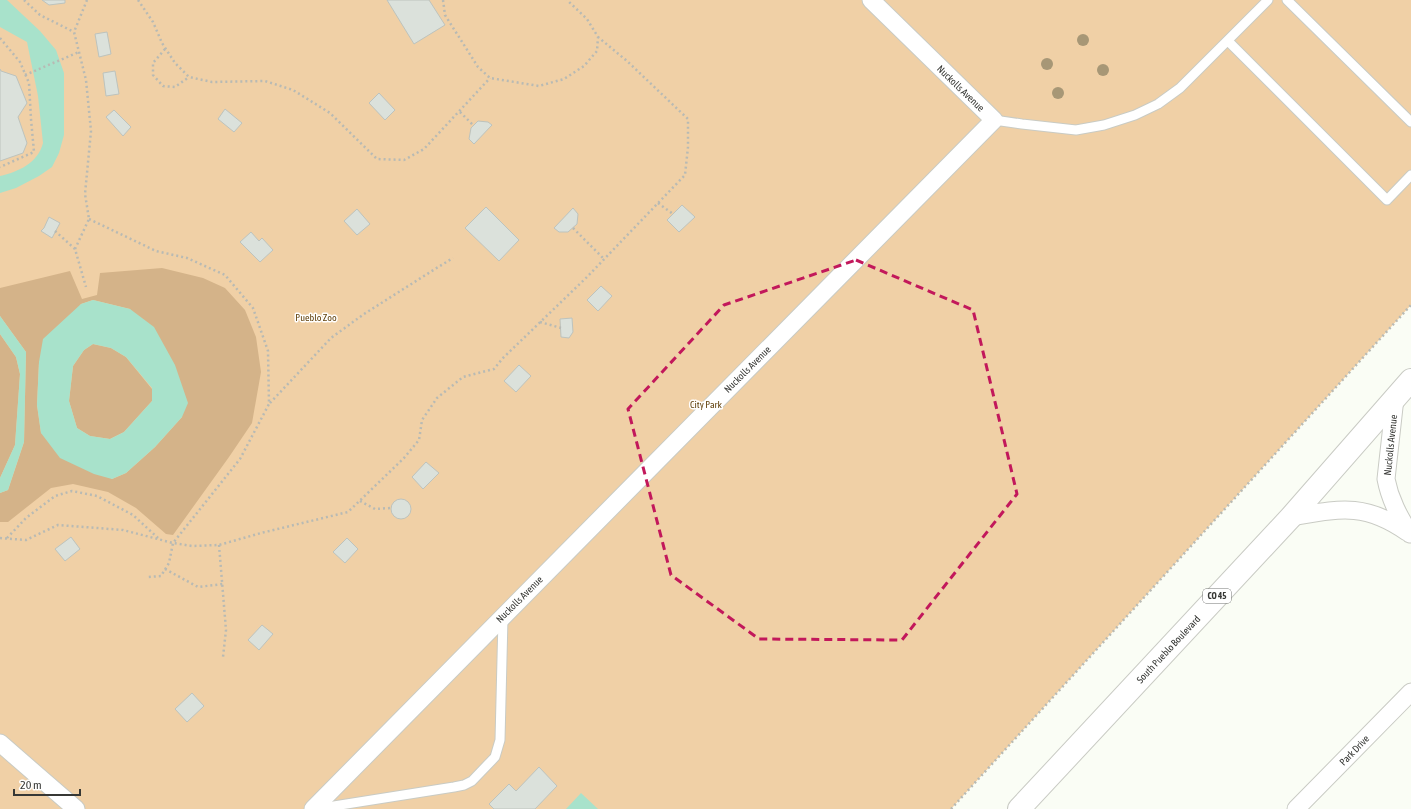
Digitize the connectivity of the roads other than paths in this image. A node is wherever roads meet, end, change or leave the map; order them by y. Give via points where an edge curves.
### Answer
1 (871, 0) edge
2 (1268, 0) edge
3 (1287, 0) edge
4 (1228, 41) junction
5 (994, 120) junction
6 (1411, 122) edge
7 (1411, 175) edge
8 (1411, 380) edge
9 (1395, 398) junction
10 (1291, 517) junction
11 (1410, 534) edge
12 (503, 616) junction
13 (1411, 692) edge
14 (0, 743) edge
15 (76, 809) edge
16 (314, 809) edge
17 (1019, 809) edge
18 (1296, 809) edge

1 - 5 street, Nuckolls Avenue
2 - 4 lane
3 - 6 lane
4 - 5 lane via 1180,88 1158,104 1135,115 1104,125 1076,130
4 - 7 lane via 1387,200
5 - 12 street, Nuckolls Avenue
8 - 9 main road, South Pueblo Boulevard / CO 45
9 - 10 main road, South Pueblo Boulevard / CO 45
9 - 11 street, Nuckolls Avenue via 1386,479 1396,511
10 - 11 street, Nuckolls Avenue via 1344,509 1370,512
10 - 17 main road, South Pueblo Boulevard / CO 45
12 - 16 street, Nuckolls Avenue
12 - 16 lane via 500,740 495,757 472,781 454,787
13 - 18 street, Park Drive
14 - 15 street

